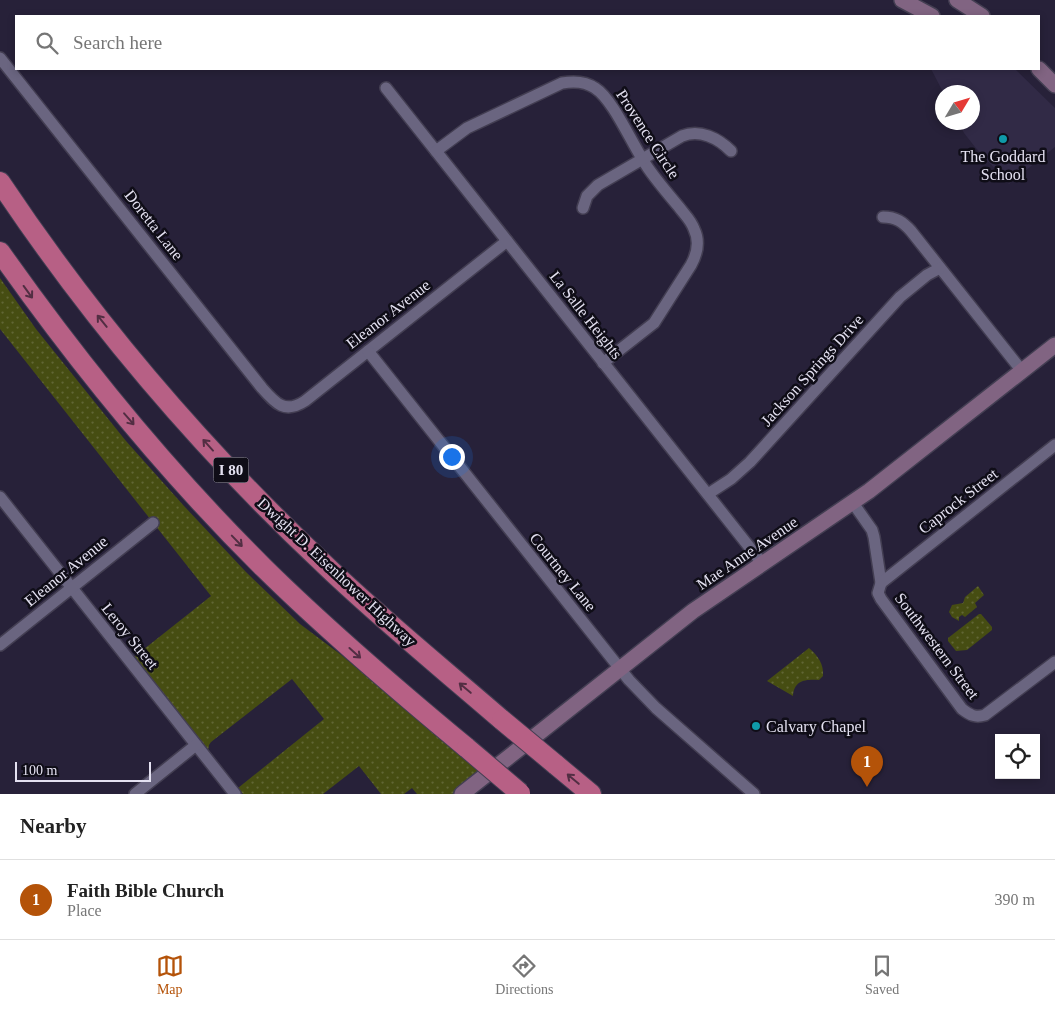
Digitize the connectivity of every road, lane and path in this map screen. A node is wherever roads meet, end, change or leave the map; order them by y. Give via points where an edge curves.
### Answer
1 (902, 0) edge
2 (957, 0) edge
3 (930, 15) edge
4 (980, 15) edge
5 (0, 58) edge
6 (1040, 70) edge
7 (1055, 85) edge
8 (386, 88) dead end
9 (436, 151) junction
10 (730, 151) dead end
11 (642, 159) junction
12 (0, 182) edge
13 (583, 208) dead end
14 (883, 217) dead end
15 (507, 241) junction
16 (0, 252) edge
17 (940, 268) junction
18 (1055, 345) edge
19 (368, 351) junction
20 (603, 363) junction
21 (1022, 371) junction
22 (286, 407) joint
23 (1055, 445) edge
24 (708, 494) junction
25 (0, 497) edge
26 (853, 503) junction
27 (153, 523) dead end
28 (762, 563) junction
29 (881, 583) junction
30 (71, 588) junction
31 (0, 645) edge
32 (1055, 662) edge
33 (620, 669) junction
34 (196, 745) junction
35 (520, 793) edge
36 (135, 794) edge
37 (235, 794) edge
38 (462, 794) edge
39 (590, 794) edge
40 (754, 794) edge

1 - 3 street
2 - 4 street
5 - 22 street, Doretta Lane via 262,388 278,404
6 - 7 street
8 - 9 street, La Salle Heights
9 - 11 street, Provence Circle via 483,119 571,81 589,85 603,94
9 - 15 street, La Salle Heights
10 - 11 street via 715,138 693,134 682,136
11 - 13 street via 591,190
11 - 20 street, Provence Circle via 694,227 697,251 691,266 654,323
39 -> 12 highway, Dwight D. Eisenhower Highway / I 80, bridge via 357,595 273,514 145,374 35,233
14 - 17 street via 905,224
15 - 19 street, Eleanor Avenue
15 - 20 street, La Salle Heights
16 -> 35 highway, I 80, bridge via 101,388 223,526 324,625
17 - 21 street
17 - 24 street, Jackson Springs Drive via 900,297 750,462
18 - 21 street, Mae Anne Avenue
19 - 22 street, Eleanor Avenue via 305,401
19 - 33 street, Courtney Lane
20 - 24 street, La Salle Heights
21 - 26 street, Mae Anne Avenue
23 - 29 street, Caprock Street
24 - 28 street, La Salle Heights
25 - 30 street, Leroy Street
26 - 28 street, Mae Anne Avenue
26 - 29 street, Southwestern Street via 874,538
27 - 30 street, Eleanor Avenue
28 - 33 street, Mae Anne Avenue via 693,611
29 - 32 street, Southwestern Street via 878,593 881,599 962,709 970,715 985,715
30 - 31 street, Eleanor Avenue
30 - 34 street, Leroy Street
33 - 38 street, Mae Anne Avenue
33 - 40 street, Courtney Lane via 656,708
34 - 36 street
34 - 37 street, Leroy Street

